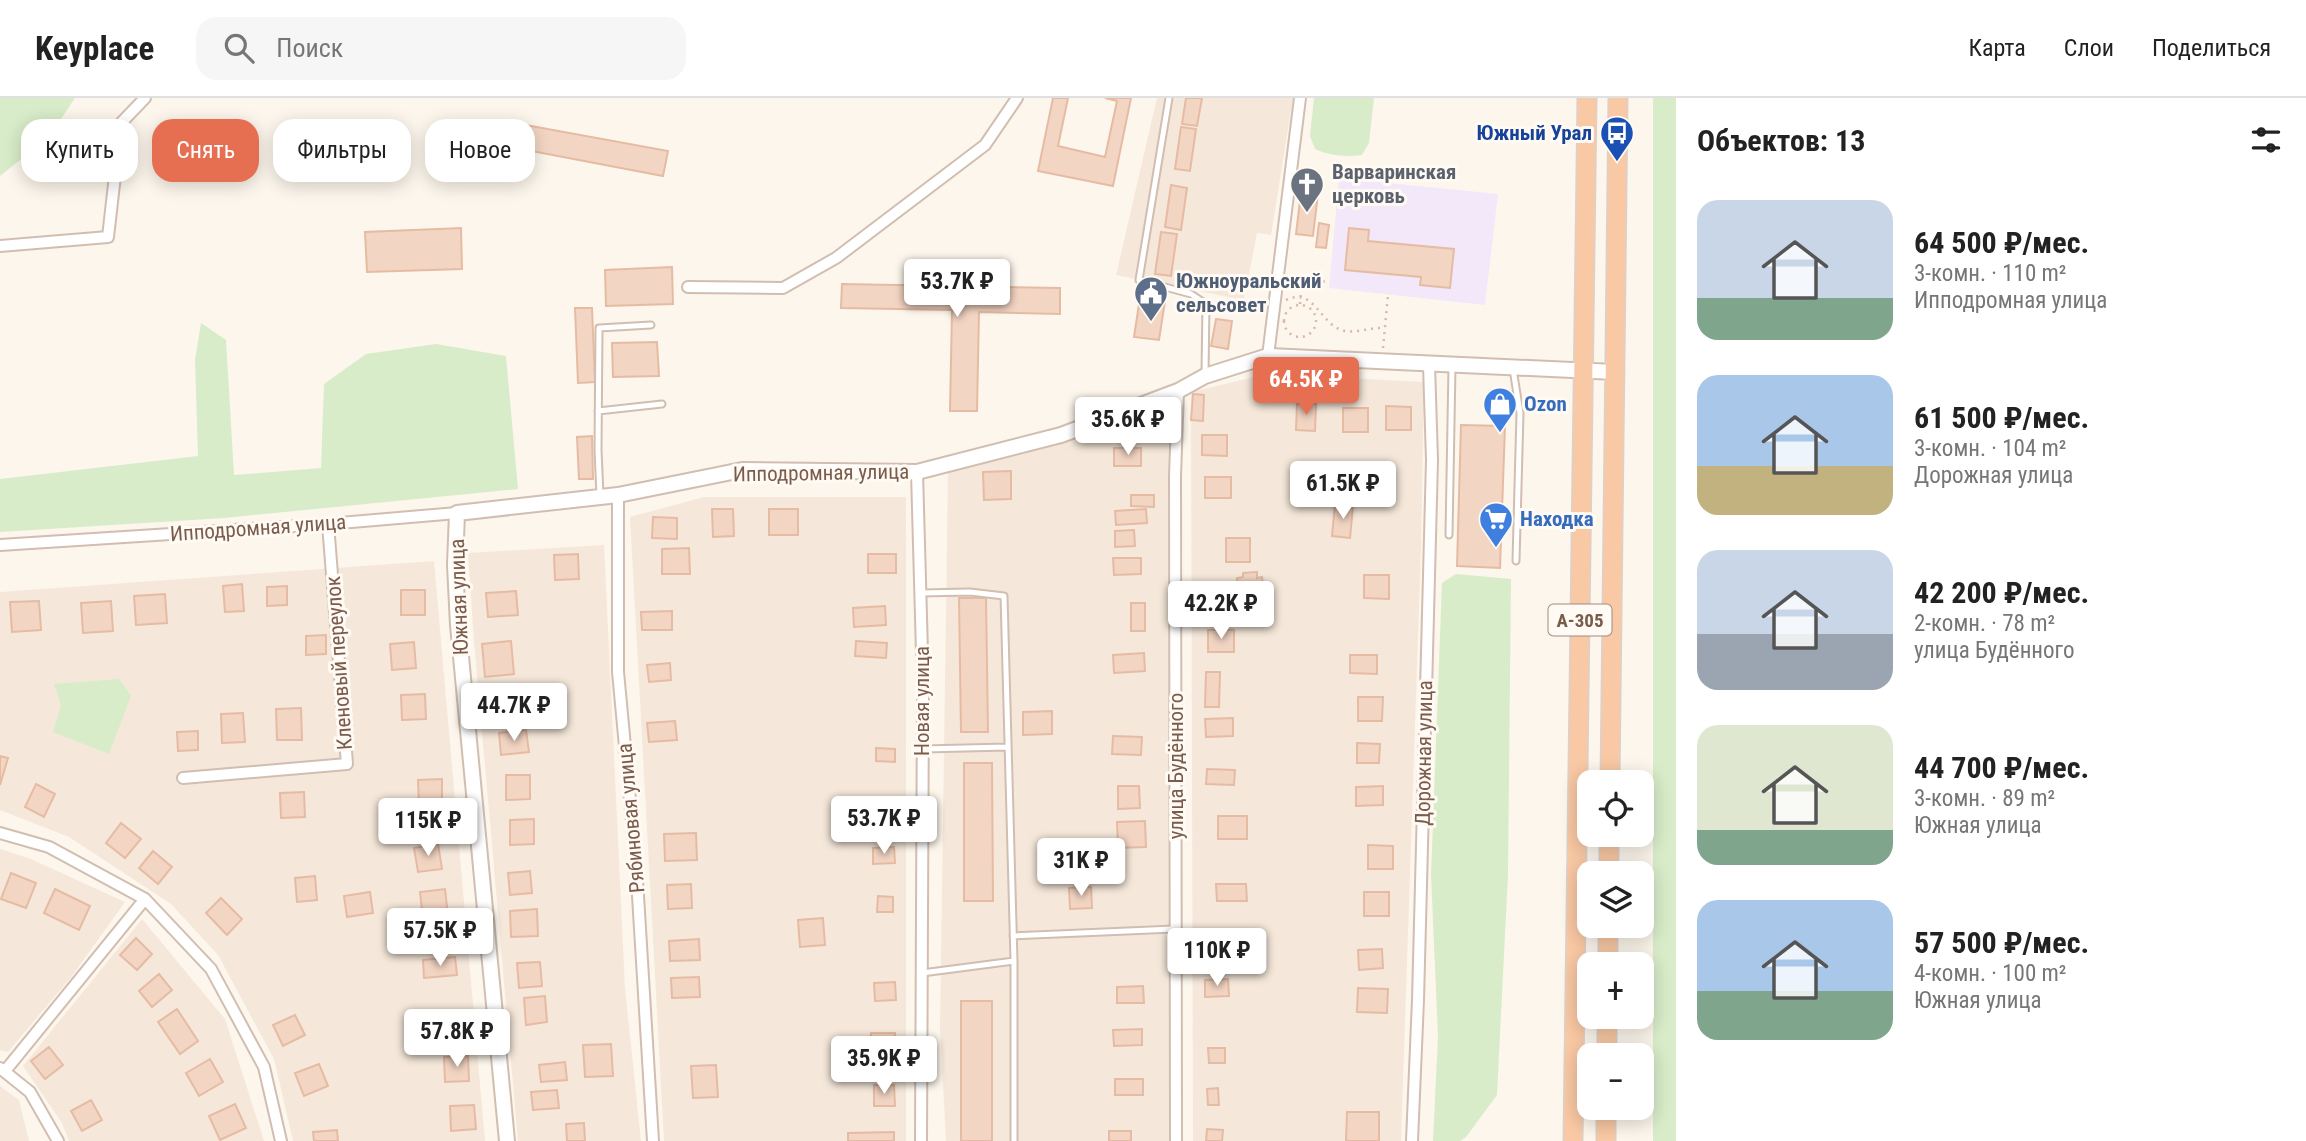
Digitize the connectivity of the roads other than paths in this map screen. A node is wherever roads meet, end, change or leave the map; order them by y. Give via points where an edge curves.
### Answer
1 (145, 98) edge
2 (1017, 98) edge
3 (1169, 98) edge
4 (1300, 98) edge
5 (1587, 98) edge
6 (1618, 98) edge
7 (0, 246) edge
8 (688, 287) dead end
9 (652, 325) dead end
10 (1268, 356) junction
11 (1429, 365) junction
12 (1452, 366) junction
13 (1513, 369) junction
14 (1584, 371) junction
15 (1615, 372) junction
16 (1205, 376) junction
17 (1178, 391) junction
18 (662, 404) dead end
19 (598, 411) junction
20 (917, 472) junction
21 (618, 495) junction
22 (600, 497) junction
23 (457, 513) junction
24 (328, 524) junction
25 (1449, 536) dead end
26 (0, 545) edge
27 (1516, 561) dead end
28 (920, 593) junction
29 (1007, 747) junction
30 (923, 750) junction
31 (1610, 770) edge
32 (183, 778) dead end
33 (0, 833) edge
34 (145, 899) junction
35 (1176, 929) junction
36 (1013, 936) junction
37 (1014, 961) junction
38 (922, 973) junction
39 (3, 1069) edge
40 (1606, 1120) edge
41 (58, 1141) edge
42 (281, 1141) edge
43 (507, 1141) edge
44 (653, 1141) edge
45 (921, 1141) edge
46 (1014, 1141) edge
47 (1176, 1141) edge
48 (1412, 1141) edge
49 (1573, 1141) edge
50 (1606, 1141) edge

1 - 7 street via 121,123 108,237
2 - 8 street via 985,145 836,258 783,288
3 - 16 lane via 1139,280 1191,294 1206,304
4 - 10 street
5 - 14 highway, А-305
6 - 15 highway, А-305
9 - 19 lane via 599,328
10 - 11 street, Ипподромная улица
10 - 16 street, Ипподромная улица
11 - 12 street, Ипподромная улица
11 - 48 street, Дорожная улица via 1432,460
12 - 13 street, Ипподромная улица
12 - 25 lane
13 - 14 street, Ипподромная улица
13 - 27 lane via 1520,413
14 - 15 street, Ипподромная улица
14 - 49 highway, А-305
15 - 31 highway, А-305
16 - 17 street, Ипподромная улица
17 - 20 street, Ипподромная улица via 1060,436
17 - 35 street, улица Будённого
18 - 19 lane
19 - 22 lane
20 - 21 street, Ипподромная улица via 742,470
20 - 28 street, Новая улица
21 - 22 street, Ипподромная улица
21 - 44 street, Рябиновая улица via 618,672 636,863
22 - 23 street, Ипподромная улица
23 - 24 street, Ипподромная улица
23 - 43 street, Южная улица via 458,625
24 - 26 street, Ипподромная улица
24 - 32 street, Кленовый переулок via 346,764
28 - 29 lane via 1004,596
28 - 30 street, Новая улица
29 - 30 lane
29 - 36 lane
30 - 38 street, Новая улица
33 - 34 street via 49,847
34 - 39 street
34 - 42 street via 211,969 264,1067
35 - 36 lane
35 - 47 street, улица Будённого
36 - 37 lane
37 - 38 lane
37 - 46 lane
38 - 45 street, Новая улица
39 - 41 street via 30,1092
40 - 50 highway

